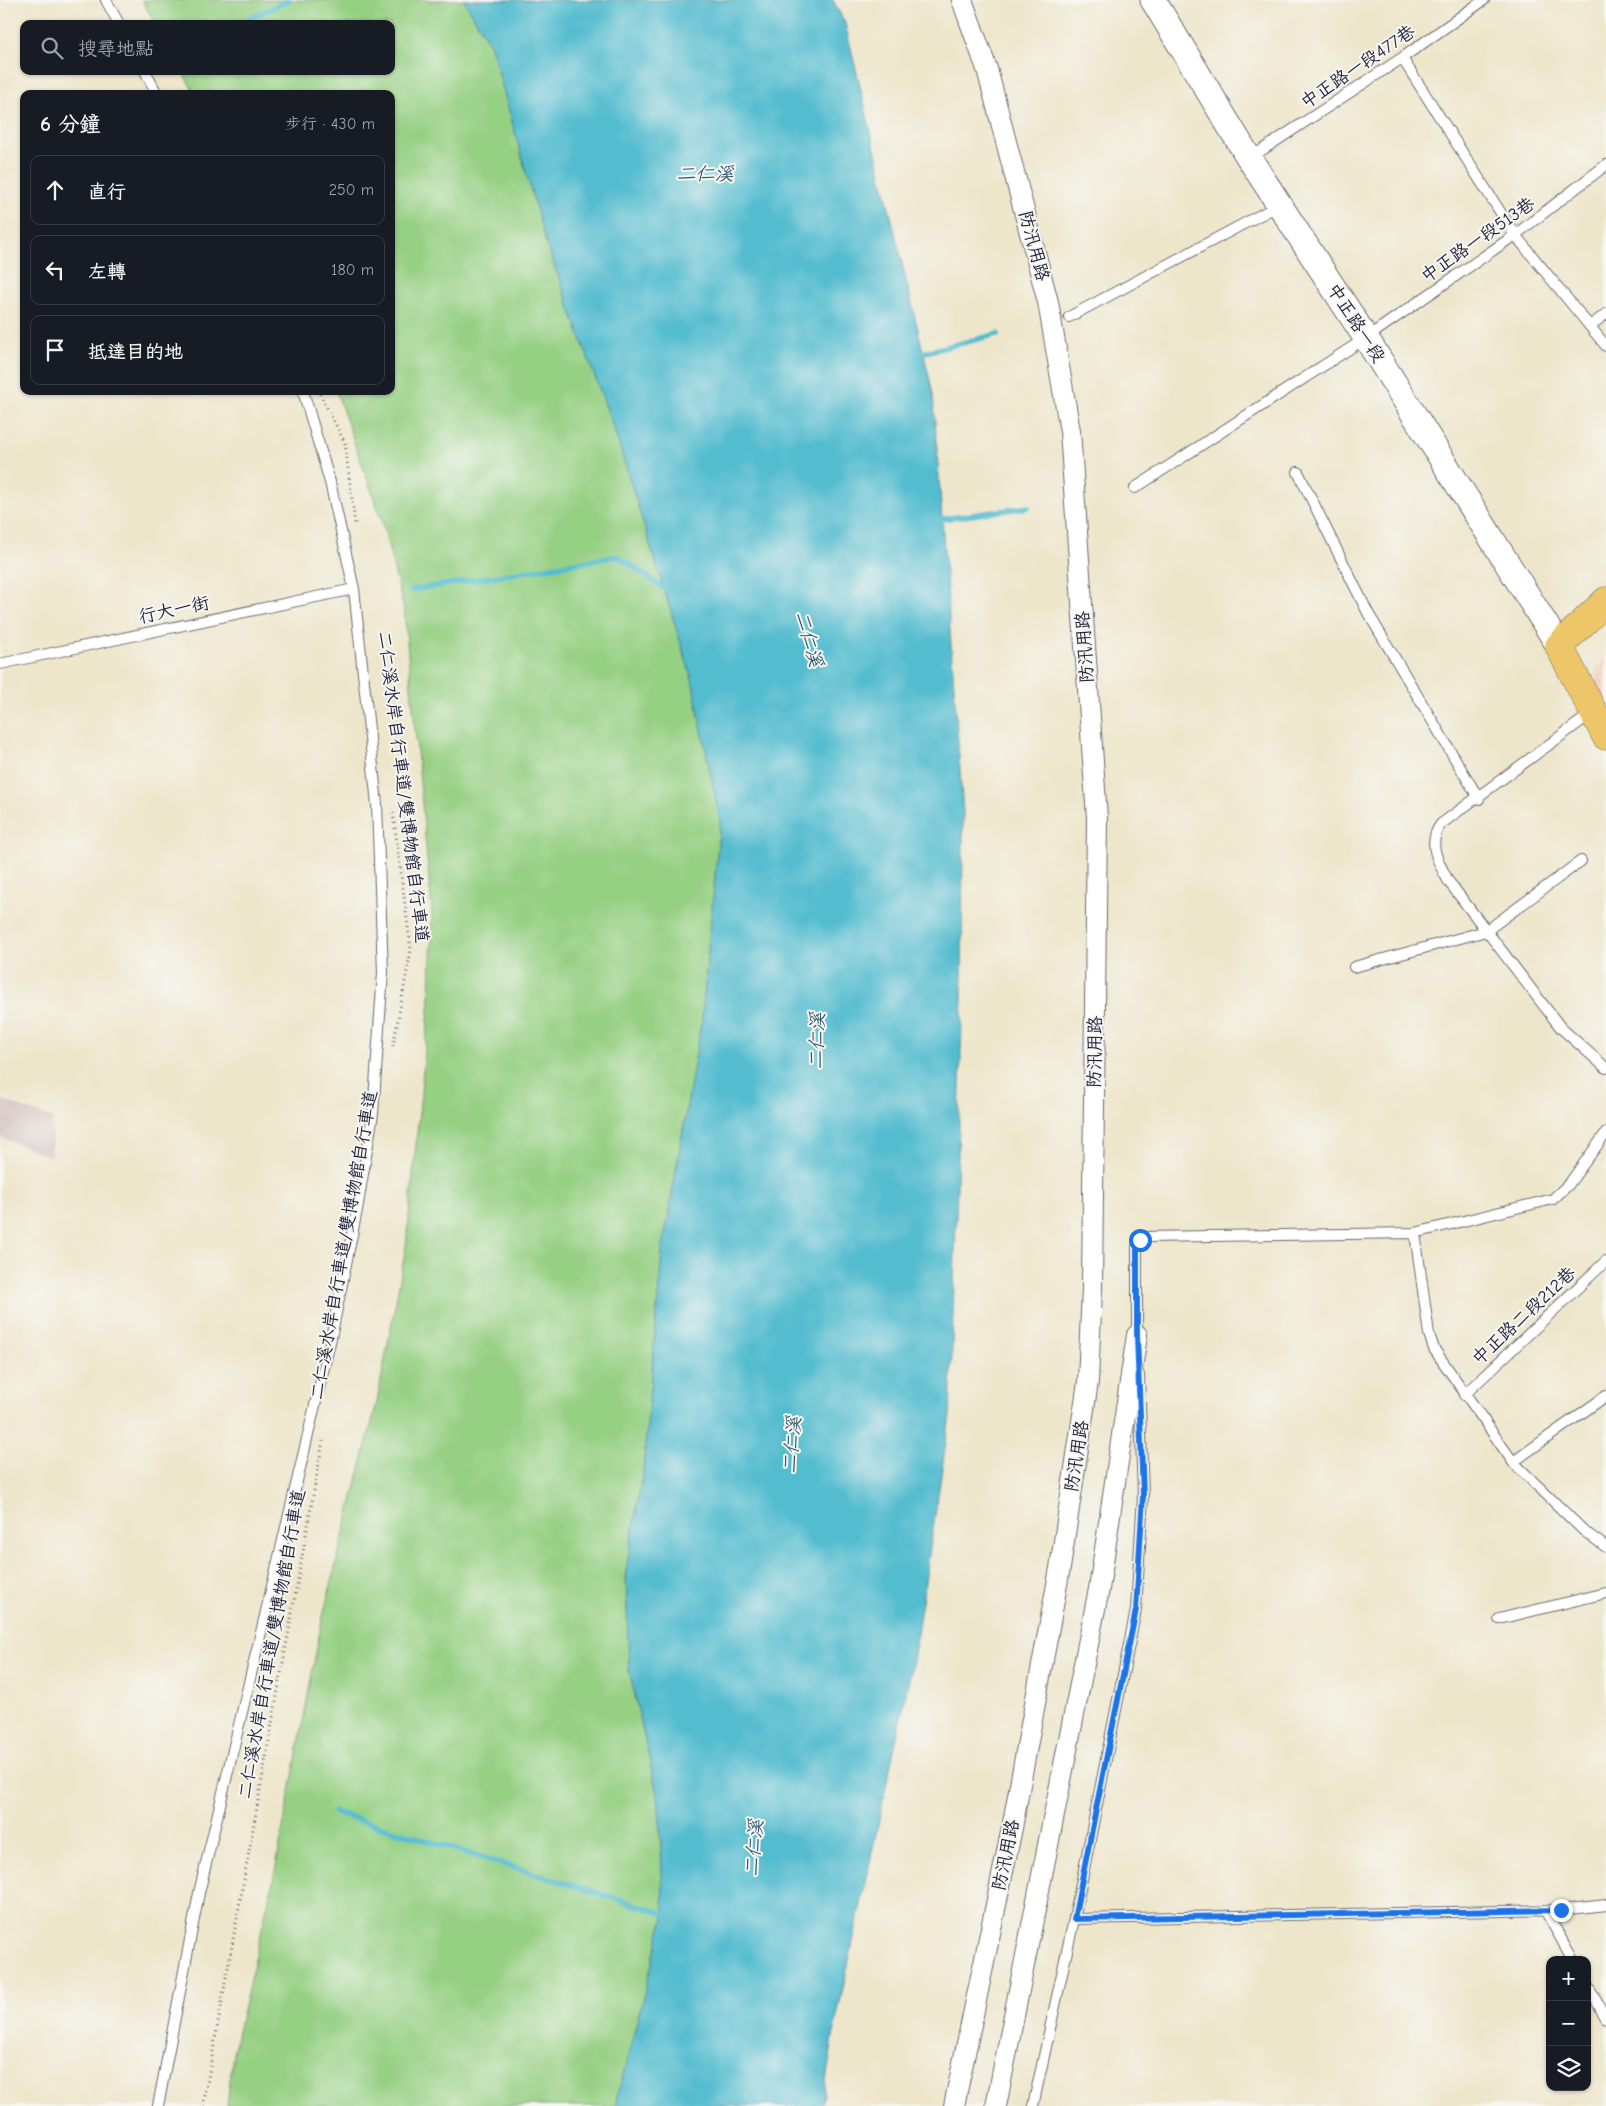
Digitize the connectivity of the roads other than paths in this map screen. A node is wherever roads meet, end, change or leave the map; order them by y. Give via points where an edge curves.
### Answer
1 (106, 0) edge
2 (962, 0) edge
3 (1153, 0) edge
4 (1484, 0) edge
5 (117, 20) edge
6 (1402, 58) junction
7 (147, 75) edge
8 (155, 90) edge
9 (1249, 158) junction
10 (1606, 165) edge
11 (1279, 205) junction
12 (1515, 235) junction
13 (1606, 314) edge
14 (1069, 317) dead end
15 (1590, 326) junction
16 (1366, 338) junction
17 (1606, 346) edge
18 (304, 395) edge
19 (1298, 472) dead end
20 (1135, 488) dead end
21 (354, 589) junction
22 (1606, 601) edge
23 (1559, 646) junction
24 (0, 664) edge
25 (1593, 712) junction
26 (1606, 736) edge
27 (1478, 799) junction
28 (1581, 862) dead end
29 (1486, 931) junction
30 (1354, 967) dead end
31 (1606, 1068) edge
32 (1606, 1133) edge
33 (1415, 1233) junction
34 (1606, 1261) edge
35 (1137, 1335) junction
36 (1464, 1395) junction
37 (1606, 1396) edge
38 (1513, 1462) junction
39 (1606, 1546) edge
40 (1606, 1593) edge
41 (1499, 1619) dead end
42 (1606, 1905) edge
43 (1545, 1910) junction
44 (1074, 1919) junction
45 (1571, 1956) edge
46 (1591, 1992) edge
47 (1606, 2018) edge
48 (158, 2106) edge
49 (954, 2106) edge
50 (996, 2106) edge
51 (1033, 2106) edge

1 - 5 lane
2 - 49 street, 防汛用路 via 987,69 1048,302 1070,431 1097,818 1088,1382 1060,1568 1018,1799
3 - 9 street, 中正路一段
4 - 6 lane, 中正路一段477巷
6 - 9 lane, 中正路一段477巷
6 - 12 lane
7 - 8 lane
9 - 11 street, 中正路一段
10 - 12 lane, 中正路一段513巷
11 - 14 lane
11 - 16 street, 中正路一段
12 - 15 lane
12 - 16 lane, 中正路一段513巷
13 - 15 lane
15 - 17 lane
16 - 20 lane, 中正路一段513巷
16 - 23 street, 中正路一段
18 - 21 lane via 330,482
19 - 27 lane via 1368,613
21 - 24 lane, 行大一街
21 - 48 lane via 377,804 383,972 373,1114 331,1338 199,1893
22 - 23 main road
23 - 25 main road
25 - 26 main road
25 - 27 lane
27 - 29 lane via 1441,824 1435,832 1434,845 1449,882
28 - 29 lane
29 - 30 lane
29 - 31 lane via 1561,1028
32 - 33 lane via 1554,1199
33 - 35 lane via 1146,1237 1137,1247
33 - 36 lane, 中正路二段212巷 via 1434,1350
34 - 36 lane, 中正路二段212巷
35 - 44 lane via 1143,1496 1136,1610
35 - 50 street via 1099,1589
36 - 38 lane, 中正路二段212巷
37 - 38 lane
38 - 39 lane, 中正路二段212巷 via 1584,1531
40 - 41 lane
42 - 43 lane
43 - 44 lane
43 - 45 lane
44 - 51 lane
46 - 47 lane

